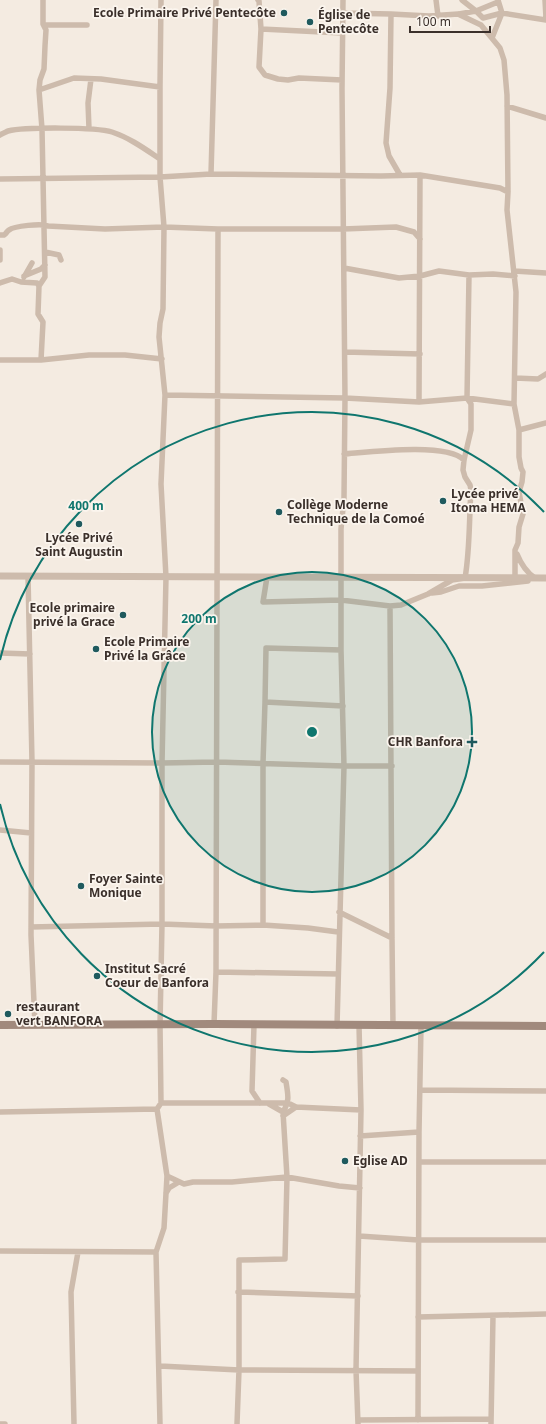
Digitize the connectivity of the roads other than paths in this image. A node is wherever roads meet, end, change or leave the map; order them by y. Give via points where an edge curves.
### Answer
1 (43, 0) edge
2 (162, 0) edge
3 (216, 0) edge
4 (258, 0) edge
5 (343, 0) edge
6 (436, 0) edge
7 (462, 0) edge
8 (545, 0) edge
9 (498, 1) edge
10 (476, 11) junction
11 (342, 13) junction
12 (502, 13) junction
13 (391, 14) junction
14 (458, 14) junction
15 (438, 16) junction
16 (483, 18) junction
17 (546, 19) edge
18 (87, 25) dead end
19 (481, 25) junction
20 (44, 26) junction
21 (261, 29) junction
22 (342, 32) junction
23 (492, 38) junction
24 (90, 79) junction
25 (342, 80) junction
26 (160, 87) junction
27 (39, 90) junction
28 (507, 106) junction
29 (546, 118) edge
30 (42, 129) junction
31 (89, 129) junction
32 (0, 135) edge
33 (160, 159) junction
34 (211, 174) junction
35 (420, 175) junction
36 (343, 176) junction
37 (400, 176) junction
38 (160, 177) junction
39 (42, 178) junction
40 (0, 179) edge
41 (508, 192) junction
42 (420, 221) junction
43 (44, 225) junction
44 (164, 226) junction
45 (218, 229) junction
46 (343, 229) junction
47 (406, 229) junction
48 (0, 235) edge
49 (420, 239) junction
50 (0, 250) edge
51 (45, 252) junction
52 (0, 260) edge
53 (61, 260) dead end
54 (32, 263) dead end
55 (45, 265) junction
56 (344, 268) junction
57 (514, 273) junction
58 (546, 273) edge
59 (469, 275) junction
60 (24, 276) junction
61 (420, 276) junction
62 (21, 282) junction
63 (0, 283) edge
64 (39, 286) junction
65 (345, 352) junction
66 (420, 354) junction
67 (162, 359) junction
68 (0, 360) edge
69 (41, 360) junction
70 (546, 374) edge
71 (514, 378) junction
72 (165, 395) junction
73 (217, 395) junction
74 (345, 398) junction
75 (467, 398) junction
76 (419, 402) junction
77 (514, 404) junction
78 (546, 422) edge
79 (519, 430) junction
80 (344, 454) junction
81 (464, 460) junction
82 (515, 550) junction
83 (0, 576) edge
84 (28, 576) junction
85 (166, 576) junction
86 (217, 577) junction
87 (267, 577) junction
88 (342, 577) junction
89 (464, 578) junction
90 (515, 578) junction
91 (541, 578) edge
92 (428, 594) junction
93 (341, 600) junction
94 (390, 606) junction
95 (341, 650) junction
96 (0, 653) edge
97 (30, 654) junction
98 (265, 702) junction
99 (343, 706) junction
100 (0, 762) edge
101 (32, 762) junction
102 (217, 762) junction
103 (162, 763) junction
104 (263, 763) junction
105 (344, 766) junction
106 (392, 766) junction
107 (0, 830) edge
108 (31, 833) junction
109 (339, 912) junction
110 (162, 924) junction
111 (263, 925) junction
112 (216, 926) junction
113 (31, 927) junction
114 (338, 932) junction
115 (392, 938) junction
116 (216, 972) junction
117 (338, 974) junction
118 (214, 1024) junction
119 (0, 1025) edge
120 (35, 1025) junction
121 (160, 1025) junction
122 (254, 1025) junction
123 (359, 1025) junction
124 (337, 1026) junction
125 (393, 1026) junction
126 (421, 1026) junction
127 (546, 1026) edge
128 (283, 1080) dead end
129 (420, 1090) junction
130 (252, 1091) junction
131 (546, 1091) edge
132 (161, 1103) junction
133 (260, 1103) junction
134 (267, 1103) junction
135 (288, 1103) junction
136 (248, 1104) junction
137 (296, 1107) junction
138 (157, 1109) junction
139 (361, 1110) junction
140 (0, 1112) edge
141 (283, 1114) junction
142 (419, 1132) junction
143 (360, 1136) junction
144 (420, 1162) junction
145 (546, 1162) edge
146 (167, 1176) junction
147 (287, 1177) junction
148 (179, 1182) junction
149 (360, 1188) junction
150 (166, 1193) junction
151 (359, 1236) junction
152 (418, 1240) junction
153 (546, 1240) edge
154 (0, 1251) edge
155 (78, 1252) junction
156 (156, 1252) junction
157 (238, 1292) junction
158 (358, 1296) junction
159 (546, 1314) edge
160 (493, 1316) junction
161 (418, 1317) junction
162 (160, 1366) junction
163 (239, 1370) junction
164 (356, 1370) junction
165 (418, 1371) junction
166 (418, 1420) junction
167 (491, 1421) edge
168 (358, 1422) edge
169 (0, 1424) edge
170 (5, 1424) edge
171 (74, 1424) edge
172 (160, 1424) edge
173 (237, 1424) edge

1 - 20 street
2 - 26 street
3 - 34 street
4 - 21 street
5 - 11 street
6 - 15 street
7 - 10 street
8 - 17 street
9 - 10 street
9 - 12 street
10 - 14 street
10 - 16 street
11 - 13 street
11 - 22 street
12 - 16 street
12 - 17 street
12 - 23 street
13 - 15 street
13 - 37 street via 386,143 388,156
14 - 15 street
14 - 19 street
16 - 19 street
18 - 20 street
19 - 23 street
20 - 27 street via 44,69
21 - 22 street
21 - 25 street via 259,67 265,75 288,80
22 - 25 street
23 - 28 street via 500,48 504,60
24 - 26 street
24 - 27 street via 74,78
24 - 31 street
25 - 36 street
26 - 33 street
27 - 30 street
28 - 29 street
28 - 41 street
30 - 31 street
30 - 32 street via 14,130
30 - 39 street
31 - 33 street via 111,132
33 - 38 street
34 - 36 street
34 - 38 street
35 - 37 street
35 - 41 street via 500,188
35 - 42 street
36 - 37 street
36 - 46 street
38 - 39 street
38 - 44 street
39 - 40 street
39 - 43 street
41 - 57 street via 507,210
42 - 47 street
42 - 49 street
43 - 44 street via 105,228
43 - 48 street via 22,227
43 - 51 street
44 - 45 street
44 - 67 street via 163,309 160,323
45 - 46 street
45 - 73 street
46 - 47 street
46 - 56 street
47 - 49 street via 414,232
49 - 61 street
50 - 52 street
51 - 53 street via 59,255
51 - 55 street
54 - 60 street
55 - 60 street
55 - 64 street via 45,277
56 - 61 street via 395,277
56 - 65 street
57 - 58 street
57 - 59 street
57 - 71 street
59 - 61 street via 439,271
59 - 75 street
60 - 62 street
61 - 66 street
62 - 63 street via 12,279
62 - 64 street via 37,283
64 - 69 street via 38,314 43,322
65 - 66 street
65 - 74 street
66 - 76 street
67 - 69 street via 89,355
67 - 72 street
68 - 69 street
70 - 71 street via 538,379
71 - 77 street
72 - 73 street
72 - 85 street via 161,484
73 - 74 street
73 - 86 street
74 - 76 street
74 - 80 street
75 - 76 street
75 - 77 street
75 - 81 street via 471,404 471,430
77 - 79 street
78 - 79 street
79 - 82 street via 519,457 523,472 519,498 523,514
80 - 81 street via 423,448 457,454
80 - 88 street
81 - 89 street via 463,470 471,490 468,560
82 - 90 street
82 - 91 street via 528,574
83 - 84 street
84 - 85 street
84 - 97 street
85 - 86 street
85 - 103 street
86 - 87 street
86 - 102 street
87 - 88 street
87 - 93 street via 263,602
88 - 89 street
88 - 93 street
89 - 90 street
89 - 92 street via 452,580
90 - 91 street
91 - 92 street via 482,586 458,586
92 - 94 street via 401,605
93 - 94 street
93 - 95 street
94 - 106 street
95 - 98 street via 266,648
95 - 99 street
96 - 97 street
97 - 101 street
98 - 99 street
98 - 104 street
99 - 105 street
100 - 101 street
101 - 103 street
101 - 108 street
102 - 103 street
102 - 104 street
102 - 112 street
103 - 110 street
104 - 105 street
104 - 111 street
105 - 106 street
105 - 109 street
106 - 115 street
107 - 108 street
108 - 113 street
109 - 114 street
109 - 115 street
110 - 112 street
110 - 113 street
110 - 121 street
111 - 112 street
111 - 114 street
112 - 116 street
113 - 120 street
114 - 117 street
115 - 125 street
116 - 117 street
116 - 118 street
117 - 124 street
118 - 121 main road
118 - 122 main road
119 - 120 main road
120 - 121 main road
121 - 132 street
122 - 124 main road
122 - 130 street
123 - 124 main road
123 - 125 main road
123 - 139 street
125 - 126 main road
126 - 127 main road
126 - 129 street
128 - 135 street via 286,1082
129 - 131 street
129 - 142 street
130 - 133 street
130 - 136 street
132 - 136 street
132 - 138 street
133 - 134 street
133 - 136 street
134 - 135 street
134 - 141 street
135 - 137 street
135 - 141 street
137 - 139 street
137 - 141 street
138 - 140 street
138 - 146 street
139 - 143 street
141 - 147 street
142 - 143 street
142 - 144 street
143 - 149 street
144 - 145 street
144 - 152 street
146 - 148 street
146 - 150 street
147 - 148 street via 232,1182
147 - 149 street
147 - 157 street via 285,1259 239,1260
148 - 150 street
149 - 151 street
150 - 156 street via 164,1228
151 - 152 street
151 - 158 street
152 - 153 street
152 - 161 street
154 - 155 street
155 - 156 street
155 - 171 street via 71,1292
156 - 162 street
157 - 158 street
157 - 163 street
158 - 164 street
159 - 160 street
160 - 161 street
160 - 167 street
161 - 165 street
162 - 163 street
162 - 172 street
163 - 164 street
163 - 173 street
164 - 165 street
164 - 168 street
165 - 166 street
166 - 167 street
166 - 168 street
169 - 170 street

